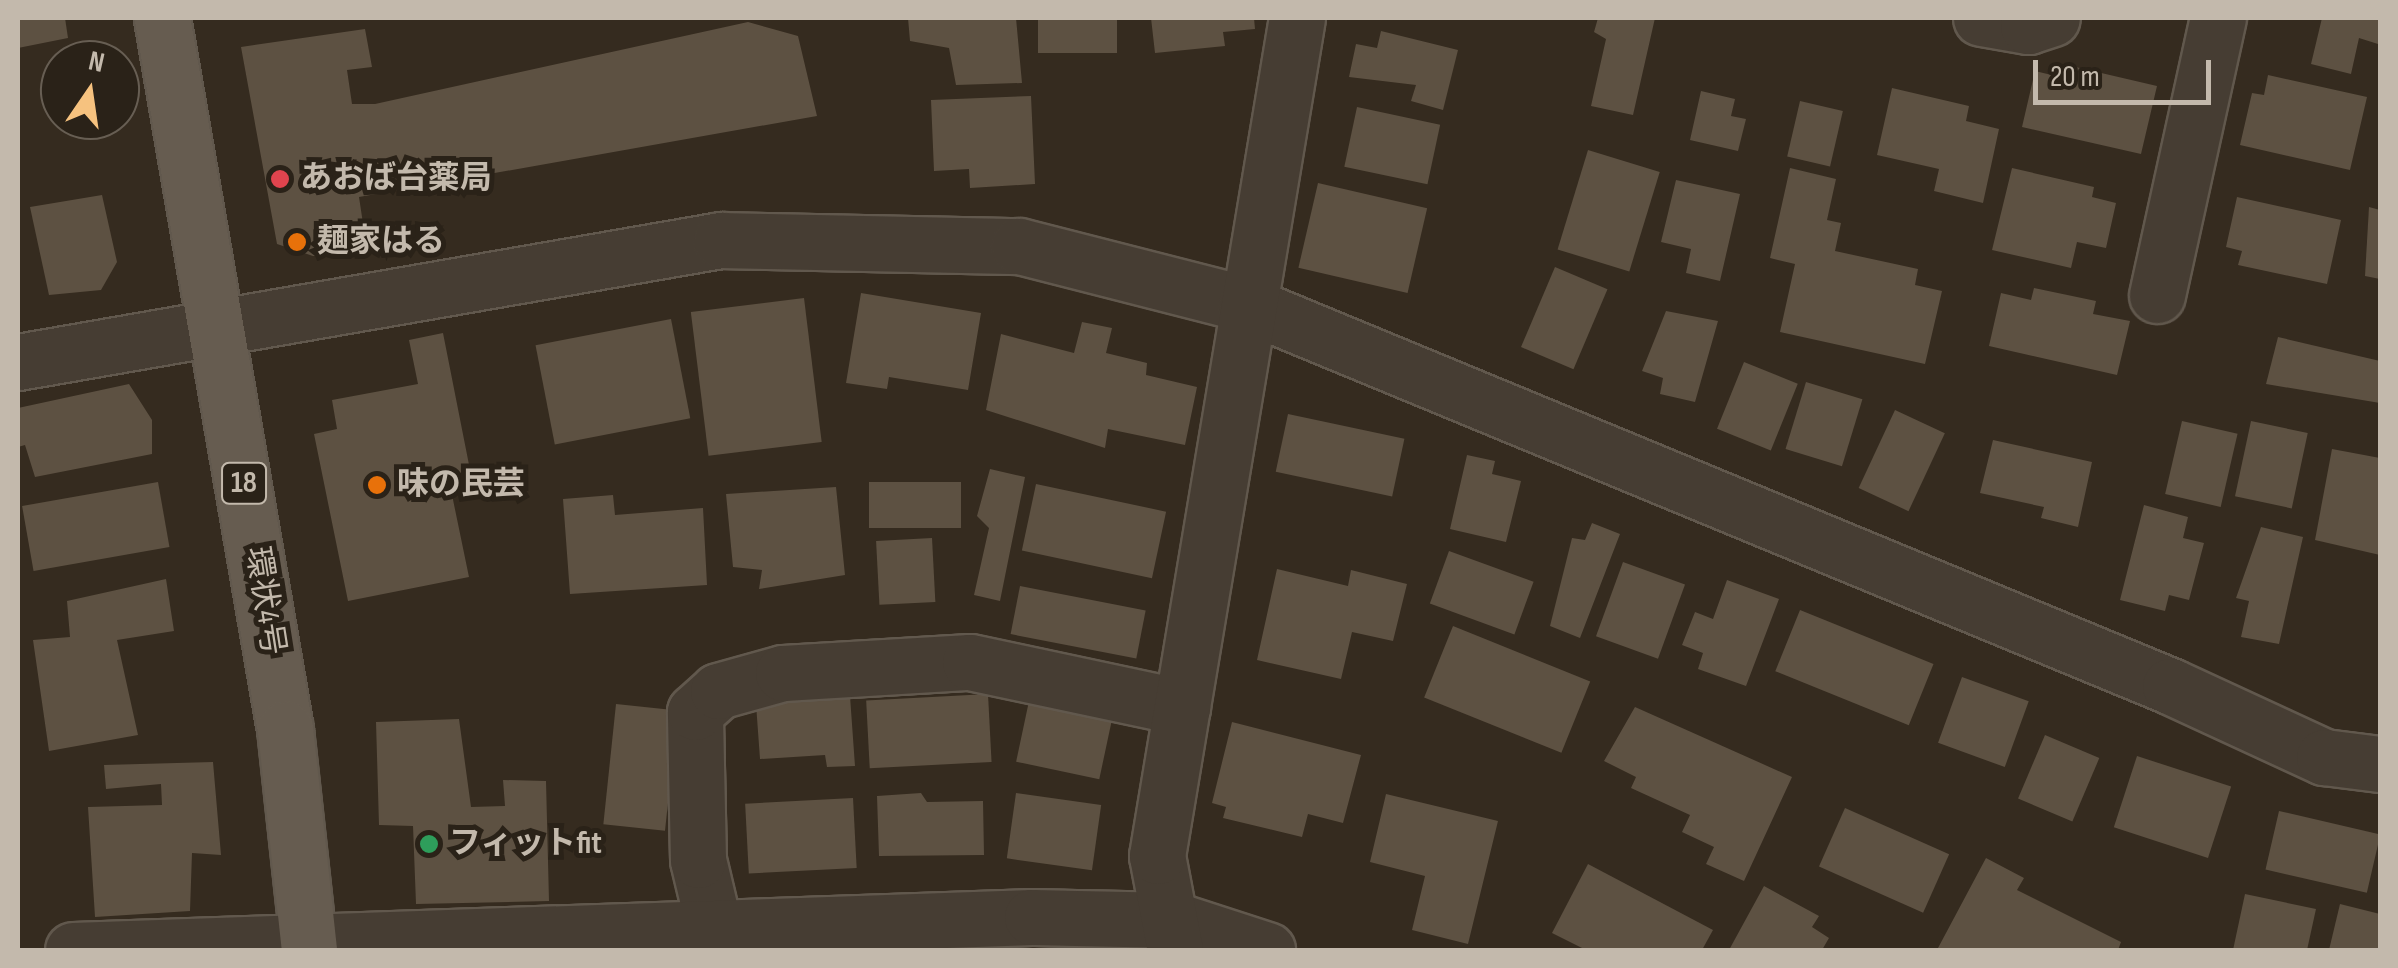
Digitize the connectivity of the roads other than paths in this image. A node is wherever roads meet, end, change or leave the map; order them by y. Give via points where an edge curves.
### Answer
1 (162, 18) edge
2 (1296, 18) edge
3 (1981, 18) edge
4 (2052, 18) edge
5 (2218, 18) edge
6 (2158, 295) dead end
7 (1246, 304) junction
8 (216, 331) junction
9 (18, 362) edge
10 (1182, 706) junction
11 (2380, 764) edge
12 (714, 927) junction
13 (1174, 935) edge
14 (834, 937) edge
15 (309, 947) edge
16 (73, 950) edge
17 (1266, 950) edge

1 - 8 main road, 環状4号 / 18
2 - 7 street
3 - 4 street via 2028,26
5 - 6 street
7 - 8 street via 1018,246 721,240
7 - 10 street
7 - 11 street via 2170,686 2324,757
8 - 9 street
8 - 15 main road, 環状4号 / 18 via 288,746
10 - 12 street via 970,662 783,672 718,691 696,712 698,860
10 - 13 street via 1157,856
12 - 14 street
12 - 15 street
13 - 14 street
13 - 17 street
15 - 16 street

